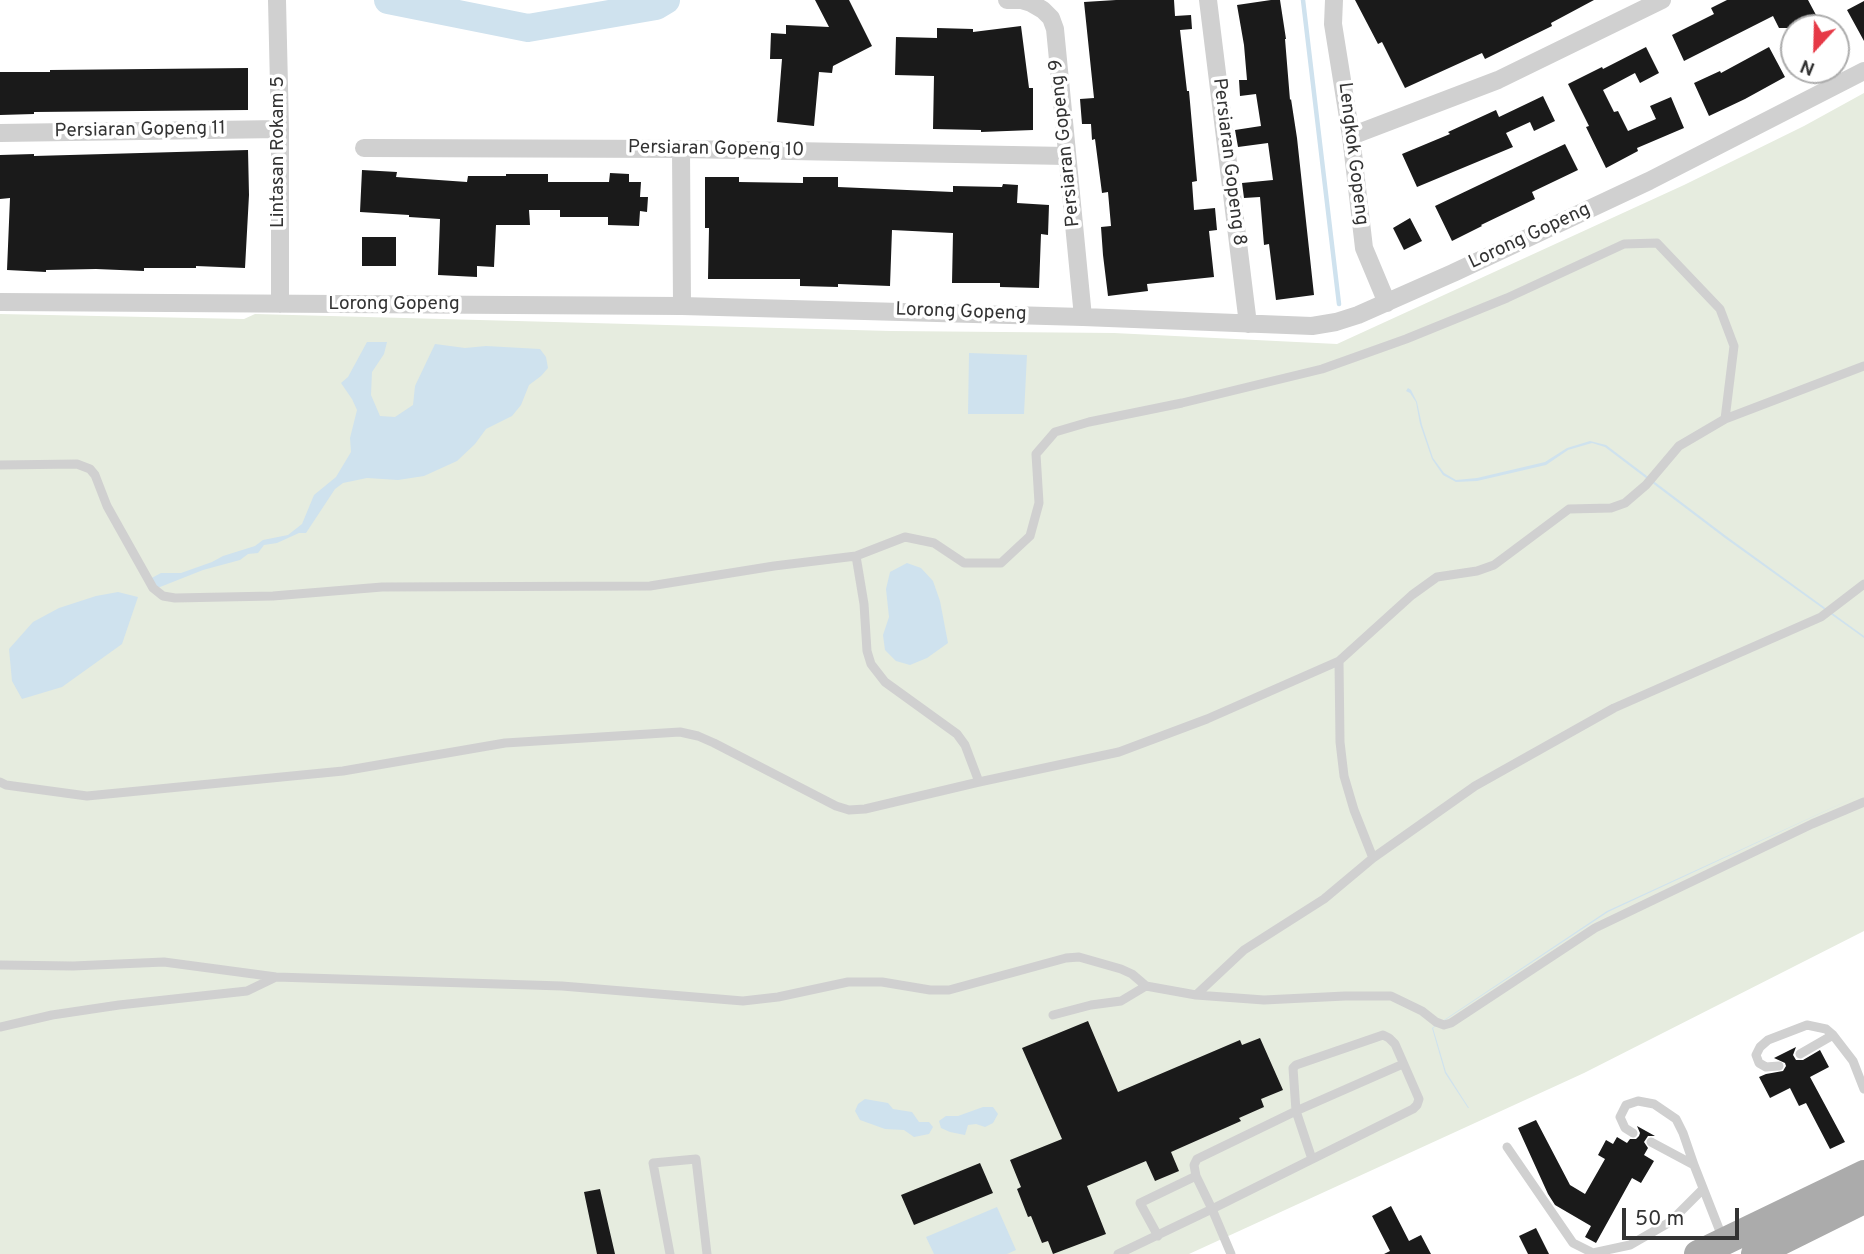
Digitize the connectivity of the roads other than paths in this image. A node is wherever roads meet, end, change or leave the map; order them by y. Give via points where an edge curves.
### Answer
1 (277, 0) edge
2 (1007, 0) edge
3 (1208, 0) edge
4 (1334, 0) edge
5 (1662, 0) edge
6 (1864, 71) edge
7 (280, 129) junction
8 (0, 133) edge
9 (1351, 136) junction
10 (364, 148) dead end
11 (681, 149) junction
12 (1067, 156) junction
13 (0, 302) edge
14 (1387, 303) junction
15 (280, 304) junction
16 (682, 306) junction
17 (1083, 317) junction
18 (1248, 324) junction
19 (1864, 366) edge
20 (1725, 419) junction
21 (0, 465) edge
22 (856, 556) junction
23 (1864, 584) edge
24 (1339, 661) junction
25 (0, 782) edge
26 (979, 782) junction
27 (1864, 802) edge
28 (1373, 858) junction
29 (0, 965) edge
30 (276, 977) junction
31 (1146, 986) junction
32 (1196, 995) junction
33 (1053, 1015) dead end
34 (0, 1027) edge
35 (1833, 1035) junction
36 (1800, 1054) dead end
37 (1404, 1064) junction
38 (1779, 1066) dead end
39 (1864, 1089) edge
40 (1296, 1111) junction
41 (1633, 1133) dead end
42 (1651, 1142) dead end
43 (1507, 1147) dead end
44 (1312, 1159) junction
45 (1694, 1165) junction
46 (1864, 1174) edge
47 (1196, 1176) junction
48 (1703, 1189) junction
49 (1864, 1200) edge
50 (1212, 1209) junction
51 (1158, 1236) junction
52 (1726, 1248) edge
53 (670, 1254) edge
54 (707, 1254) edge
55 (1118, 1254) edge
56 (1231, 1254) edge
57 (1698, 1254) edge
58 (1755, 1254) edge

1 - 7 street, Lintasan Rokam 5
2 - 12 street, Persiaran Gopeng 9 via 1031,3 1051,18
3 - 18 street, Persiaran Gopeng 8
4 - 9 street, Lengkok Gopeng via 1333,24
5 - 9 street via 1499,80
6 - 14 street, Lorong Gopeng via 1649,181
7 - 8 street, Persiaran Gopeng 11
7 - 15 street, Lintasan Rokam 5
9 - 14 street, Lengkok Gopeng via 1364,248
10 - 11 street, Persiaran Gopeng 10
11 - 12 street, Persiaran Gopeng 10
11 - 16 street
12 - 17 street, Persiaran Gopeng 9
13 - 15 street, Lorong Gopeng
14 - 18 street, Lorong Gopeng via 1336,323
15 - 16 street, Lorong Gopeng
16 - 17 street, Lorong Gopeng
17 - 18 street, Lorong Gopeng
19 - 20 lane
20 - 22 lane via 1734,346 1720,309 1657,243 1624,244 1507,298 1322,369 1055,432 1037,454 1039,503 1030,536 1001,563 964,563 934,543 905,537
20 - 24 lane via 1679,446 1625,503 1569,509 1494,565 1437,578
21 - 22 lane via 77,464 90,469 153,588 175,598 382,587 650,586
22 - 26 lane via 871,664 885,682 957,734
23 - 28 lane via 1821,617 1614,708 1475,786
24 - 26 lane via 1208,719 1119,752
24 - 28 lane via 1344,776
25 - 26 lane via 87,796 343,771 505,743 680,732 698,736 849,810
27 - 32 lane via 1595,928 1451,1023 1440,1023 1391,996 1264,1000
28 - 32 lane via 1324,899 1244,950
29 - 30 lane via 164,962
30 - 31 lane via 562,986 743,1001 848,982 949,990 1079,957 1121,969
30 - 34 lane via 247,991 119,1005
31 - 32 lane
31 - 33 lane via 1121,1001
35 - 36 lane
35 - 38 lane via 1807,1024 1768,1040 1756,1055 1759,1063 1766,1068
35 - 39 lane via 1853,1060
37 - 40 lane
37 - 40 lane via 1395,1044 1382,1035 1296,1065 1292,1073
37 - 44 lane via 1419,1099 1417,1105
40 - 44 lane
40 - 47 lane via 1197,1159
41 - 45 lane via 1620,1117 1626,1105 1638,1101 1654,1104 1676,1119
42 - 45 lane
43 - 48 lane via 1573,1243 1593,1252 1630,1245 1670,1222
44 - 50 lane
45 - 48 lane
46 - 52 main road
47 - 50 lane
47 - 51 lane via 1140,1203
48 - 52 lane
49 - 58 main road
50 - 51 lane
50 - 56 lane
51 - 55 lane
52 - 57 main road
53 - 54 lane via 653,1163 696,1159

